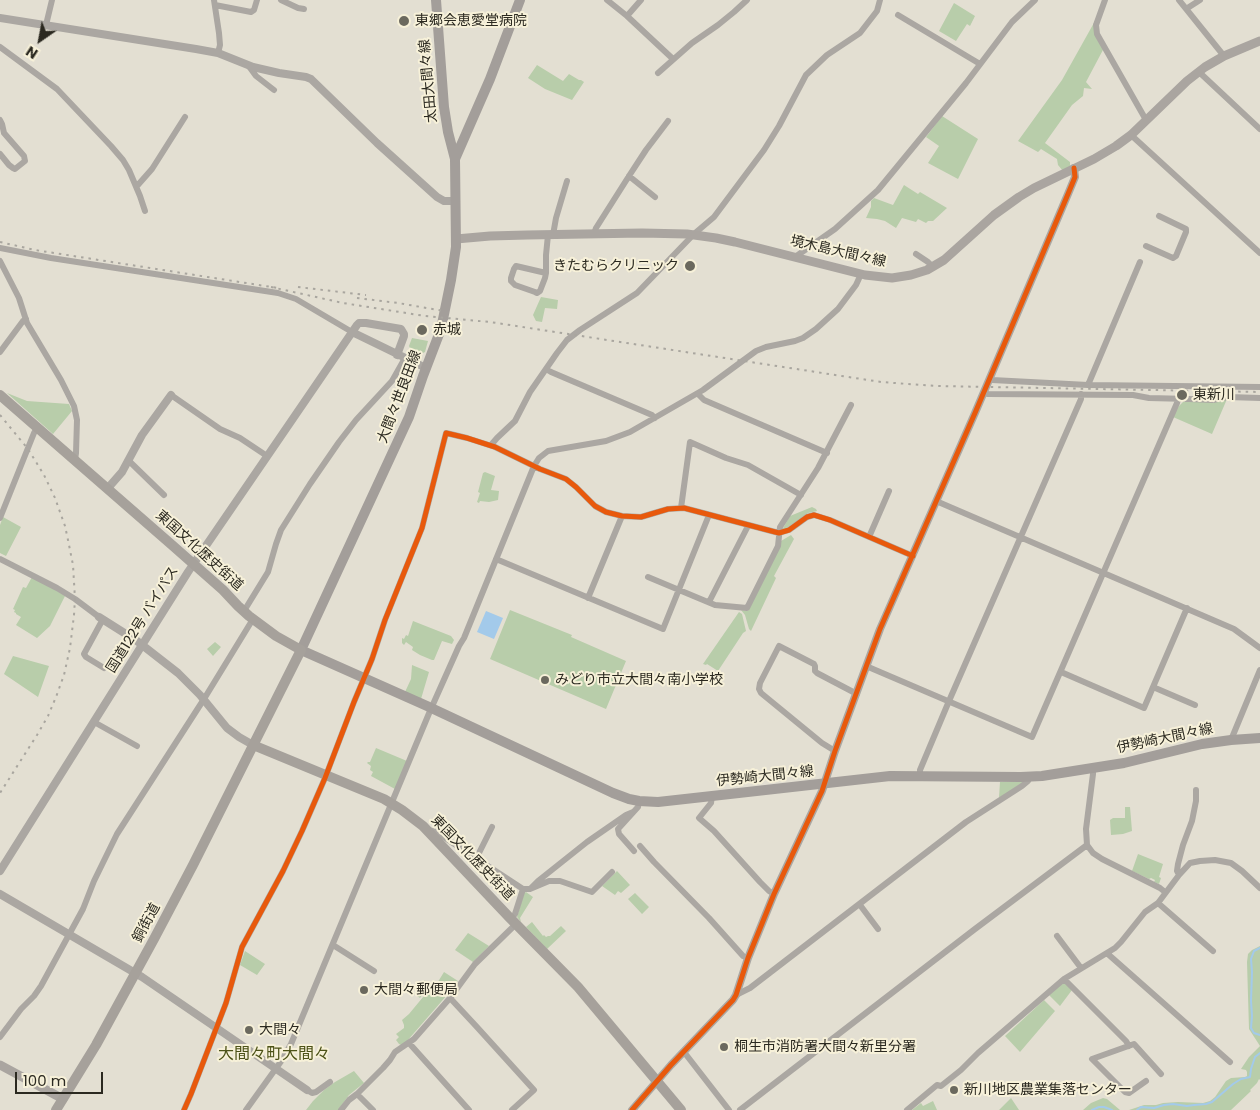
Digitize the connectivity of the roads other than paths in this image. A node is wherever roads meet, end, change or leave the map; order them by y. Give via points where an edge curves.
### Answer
1 (52, 0) edge
2 (257, 0) edge
3 (282, 0) edge
4 (436, 0) edge
5 (520, 0) edge
6 (607, 0) edge
7 (641, 0) edge
8 (746, 0) edge
9 (880, 0) edge
10 (1035, 0) edge
11 (1105, 0) edge
12 (1179, 0) edge
13 (1200, 0) edge
14 (214, 2) edge
15 (304, 9) dead end
16 (1186, 9) junction
17 (898, 15) dead end
18 (627, 16) junction
19 (0, 18) edge
20 (46, 25) junction
21 (1260, 41) edge
22 (0, 47) edge
23 (218, 54) junction
24 (1224, 56) junction
25 (673, 59) junction
26 (980, 64) junction
27 (248, 65) junction
28 (1199, 72) junction
29 (658, 73) dead end
30 (274, 90) dead end
31 (185, 117) dead end
32 (0, 120) edge
33 (1146, 120) junction
34 (668, 121) dead end
35 (1260, 129) edge
36 (1131, 134) junction
37 (0, 154) edge
38 (454, 159) junction
39 (1074, 168) junction
40 (629, 176) junction
41 (567, 181) dead end
42 (136, 186) junction
43 (655, 197) dead end
44 (456, 201) junction
45 (145, 212) dead end
46 (1159, 216) dead end
47 (594, 234) junction
48 (694, 234) junction
49 (551, 235) junction
50 (456, 239) junction
51 (1146, 246) dead end
52 (0, 248) edge
53 (1260, 253) edge
54 (916, 254) dead end
55 (795, 257) junction
56 (0, 262) edge
57 (1140, 262) dead end
58 (933, 267) junction
59 (546, 273) junction
60 (861, 274) junction
61 (26, 319) junction
62 (352, 332) junction
63 (0, 352) edge
64 (401, 356) junction
65 (426, 368) junction
66 (546, 369) junction
67 (989, 379) junction
68 (1088, 385) junction
69 (1260, 387) edge
70 (984, 393) junction
71 (698, 394) junction
72 (1081, 394) junction
73 (0, 395) edge
74 (171, 395) joint
75 (1260, 398) edge
76 (1178, 399) junction
77 (851, 405) dead end
78 (655, 418) junction
79 (37, 428) junction
80 (492, 445) junction
81 (826, 453) junction
82 (267, 456) junction
83 (74, 460) junction
84 (128, 460) junction
85 (534, 466) junction
86 (108, 488) junction
87 (889, 491) dead end
88 (164, 495) dead end
89 (801, 495) junction
90 (936, 501) junction
91 (681, 508) junction
92 (709, 515) junction
93 (622, 516) junction
94 (0, 518) edge
95 (748, 526) junction
96 (779, 533) junction
97 (869, 537) junction
98 (1021, 537) junction
99 (913, 556) junction
100 (0, 559) edge
101 (496, 559) junction
102 (194, 564) junction
103 (1104, 572) junction
104 (648, 577) dead end
105 (679, 590) junction
106 (588, 598) junction
107 (709, 602) junction
108 (1187, 608) junction
109 (244, 611) junction
110 (101, 618) junction
111 (253, 619) junction
112 (142, 646) junction
113 (1260, 648) edge
114 (301, 650) junction
115 (866, 666) junction
116 (104, 668) dead end
117 (1260, 670) edge
118 (1061, 672) junction
119 (364, 678) junction
120 (1153, 687) junction
121 (856, 694) junction
122 (204, 699) junction
123 (949, 701) junction
124 (1195, 705) dead end
125 (432, 708) junction
126 (94, 722) junction
127 (1260, 738) edge
128 (1231, 740) junction
129 (253, 745) junction
130 (137, 746) dead end
131 (835, 751) junction
132 (1093, 768) junction
133 (326, 775) junction
134 (920, 776) junction
135 (1030, 777) junction
136 (825, 784) junction
137 (1196, 790) dead end
138 (712, 796) junction
139 (639, 802) junction
140 (392, 804) junction
141 (633, 812) junction
142 (492, 827) dead end
143 (427, 830) junction
144 (1087, 845) junction
145 (640, 846) dead end
146 (634, 851) dead end
147 (476, 860) junction
148 (0, 871) edge
149 (612, 872) dead end
150 (1179, 875) junction
151 (1260, 888) edge
152 (526, 889) junction
153 (1165, 892) junction
154 (0, 894) edge
155 (774, 894) junction
156 (1158, 903) junction
157 (860, 905) junction
158 (514, 922) junction
159 (878, 929) dead end
160 (69, 935) junction
161 (1056, 936) dead end
162 (333, 945) junction
163 (1213, 951) dead end
164 (1109, 952) junction
165 (748, 958) junction
166 (1081, 968) junction
167 (374, 971) dead end
168 (135, 974) junction
169 (1064, 979) junction
170 (736, 995) junction
171 (450, 998) junction
172 (217, 1028) junction
173 (0, 1037) edge
174 (408, 1043) junction
175 (1129, 1046) junction
176 (684, 1052) junction
177 (1230, 1062) dead end
178 (0, 1065) edge
179 (276, 1068) junction
180 (1161, 1074) dead end
181 (1146, 1081) dead end
182 (330, 1082) dead end
183 (656, 1082) junction
184 (307, 1090) joint
185 (357, 1094) junction
186 (63, 1099) junction
187 (56, 1110) edge
188 (184, 1110) edge
189 (246, 1110) edge
190 (341, 1110) edge
191 (374, 1110) edge
192 (469, 1110) edge
193 (512, 1110) edge
194 (632, 1110) edge
195 (681, 1110) edge
196 (729, 1110) edge
197 (740, 1110) edge
198 (907, 1110) edge

1 - 20 street
2 - 14 street via 251,12
3 - 15 street
4 - 38 main road, 太田大間々線 via 444,107
5 - 38 main road, 大間々世良田線 via 490,79
6 - 18 street
7 - 18 street
8 - 25 street
9 - 48 street via 877,11 860,33 827,55 806,75 764,150 714,217
10 - 26 street via 1012,22
11 - 33 street via 1096,24 1097,34
12 - 16 street
13 - 16 street
14 - 23 street via 220,45
16 - 24 street
17 - 26 street
18 - 25 street
19 - 20 street
20 - 23 street
21 - 24 main road, 境木島大間々線
22 - 42 street via 59,91 123,160
23 - 27 street
24 - 28 main road, 境木島大間々線
25 - 29 street
26 - 55 street via 878,190 840,225
27 - 30 street
27 - 44 street via 310,78 434,195 444,201
28 - 33 main road, 境木島大間々線
28 - 35 street
31 - 42 street via 152,169
32 - 37 street via 4,133 25,161 13,168
33 - 36 main road, 境木島大間々線
34 - 40 street
36 - 39 main road, 境木島大間々線 via 1116,146
36 - 53 street
38 - 44 main road, 大間々世良田線
39 - 58 main road, 境木島大間々線 via 1019,197
39 - 67 street via 1075,177
40 - 43 street
40 - 47 street
41 - 49 street
42 - 45 street
44 - 50 main road, 大間々世良田線
46 - 51 street via 1186,229 1176,256 1173,258
47 - 48 main road, 境木島大間々線
47 - 49 main road, 境木島大間々線
48 - 55 main road, 境木島大間々線
48 - 66 street via 637,293 570,337
49 - 50 main road, 境木島大間々線
49 - 59 street
50 - 65 main road, 大間々世良田線 via 443,322
52 - 62 street via 278,293 296,299
54 - 58 street
55 - 60 main road, 境木島大間々線
56 - 61 street
57 - 68 street
58 - 60 main road, 境木島大間々線 via 899,277
59 - 59 street via 537,293 511,281 516,266
60 - 71 street via 838,309 811,333 799,340 756,351
61 - 63 street
61 - 83 street via 74,406 77,429
62 - 64 street
62 - 64 street via 362,322 401,329 404,334
62 - 82 street, 国道122号 バイパス
64 - 65 street
64 - 109 street via 392,381 352,425 281,530 268,572
65 - 114 main road, 大間々世良田線 via 396,449
66 - 78 street
66 - 80 street via 515,421
67 - 68 street
67 - 70 street
68 - 69 street
70 - 72 street
70 - 90 street
71 - 78 street
71 - 81 street via 704,400
72 - 76 street
72 - 98 street
73 - 79 highway, 東国文化歴史街道
74 - 82 street
74 - 84 street
75 - 76 street
76 - 103 street
77 - 81 street
78 - 85 street via 611,439 548,451
79 - 83 highway, 東国文化歴史街道
79 - 94 street
80 - 85 street
80 - 119 street via 446,433 422,528
81 - 89 street
82 - 102 street, 国道122号 バイパス
83 - 86 highway, 東国文化歴史街道
84 - 86 street
84 - 88 street
85 - 93 street via 572,484 602,510
85 - 101 street
86 - 102 highway, 東国文化歴史街道
87 - 97 street
89 - 91 street via 748,465 690,442
89 - 96 street via 780,526
90 - 98 street
90 - 99 street
91 - 92 street
91 - 93 street via 645,516
92 - 95 street
92 - 105 street
93 - 106 street
95 - 96 street
95 - 107 street
96 - 97 street via 814,515
96 - 107 street via 778,546 747,608
97 - 99 street
98 - 103 street
98 - 123 street
99 - 115 street
100 - 110 street via 69,595
101 - 106 street
101 - 125 street
102 - 109 highway, 東国文化歴史街道
102 - 112 street, 国道122号 バイパス
103 - 108 street
103 - 118 street
104 - 105 street
105 - 106 street via 663,629
105 - 107 street
108 - 113 street via 1235,629
108 - 120 street
109 - 111 highway, 東国文化歴史街道
110 - 112 street
110 - 116 street via 84,654
111 - 114 highway, 東国文化歴史街道
111 - 122 street
112 - 122 street
112 - 126 street, 国道122号 バイパス
114 - 119 main road, 伊勢崎大間々線
114 - 129 highway
115 - 121 street
115 - 123 street
117 - 128 street
118 - 120 street via 1144,708
118 - 123 street via 1032,737
119 - 125 main road, 伊勢崎大間々線
119 - 133 street
120 - 124 street
121 - 131 street
121 - 131 street via 817,673 814,664 778,646 760,683 758,690 761,693
122 - 129 street via 227,728
122 - 160 street via 117,834
123 - 134 street
125 - 139 main road, 伊勢崎大間々線
125 - 140 street
126 - 130 street
126 - 148 street, 国道122号 バイパス
127 - 128 main road, 伊勢崎大間々線
128 - 132 main road, 伊勢崎大間々線 via 1188,746
129 - 133 highway, 東国文化歴史街道
129 - 168 highway, 銅街道
131 - 136 street
132 - 135 main road, 伊勢崎大間々線
132 - 144 street
133 - 140 highway, 東国文化歴史街道
133 - 172 street via 293,851 242,948
134 - 135 main road, 伊勢崎大間々線
134 - 136 main road, 伊勢崎大間々線 via 877,776
135 - 157 street via 1022,786 966,822
136 - 138 main road, 伊勢崎大間々線
136 - 155 street
137 - 150 street via 1192,821 1178,864
138 - 139 main road, 伊勢崎大間々線
138 - 155 street via 711,803 699,818
139 - 141 street
140 - 143 highway, 東国文化歴史街道
140 - 162 street
141 - 146 street via 618,831
141 - 152 street via 587,842
142 - 147 street
143 - 147 street via 436,832
143 - 158 highway, 東国文化歴史街道
144 - 153 street via 1102,859
144 - 197 street
145 - 165 street
147 - 152 street
149 - 152 street via 592,892 560,880
150 - 151 street via 1193,862 1221,860 1231,863
150 - 153 street
152 - 158 street
153 - 156 street
154 - 160 street
155 - 165 street
156 - 163 street
156 - 164 street via 1145,912
157 - 159 street
157 - 170 street via 750,988
158 - 171 street via 475,964
158 - 183 highway, 東国文化歴史街道 via 578,987
160 - 168 street
160 - 173 street via 37,992
161 - 166 street
162 - 167 street
162 - 179 street via 291,1044
164 - 166 street
164 - 177 street via 1109,956
165 - 170 street
166 - 169 street
168 - 172 street
168 - 186 highway, 銅街道
169 - 175 street
169 - 198 street via 942,1086 937,1085
170 - 176 street
171 - 174 street
171 - 193 street via 534,1090
172 - 179 street
172 - 188 street
174 - 185 street via 395,1052
174 - 192 street
175 - 180 street via 1134,1044
175 - 181 street via 1092,1059 1125,1092
176 - 183 street
176 - 196 street
178 - 186 main road
179 - 184 street
179 - 189 street
182 - 184 street via 316,1092
183 - 194 street
183 - 195 highway, 東国文化歴史街道
185 - 190 street
185 - 191 street
186 - 187 highway, 銅街道

